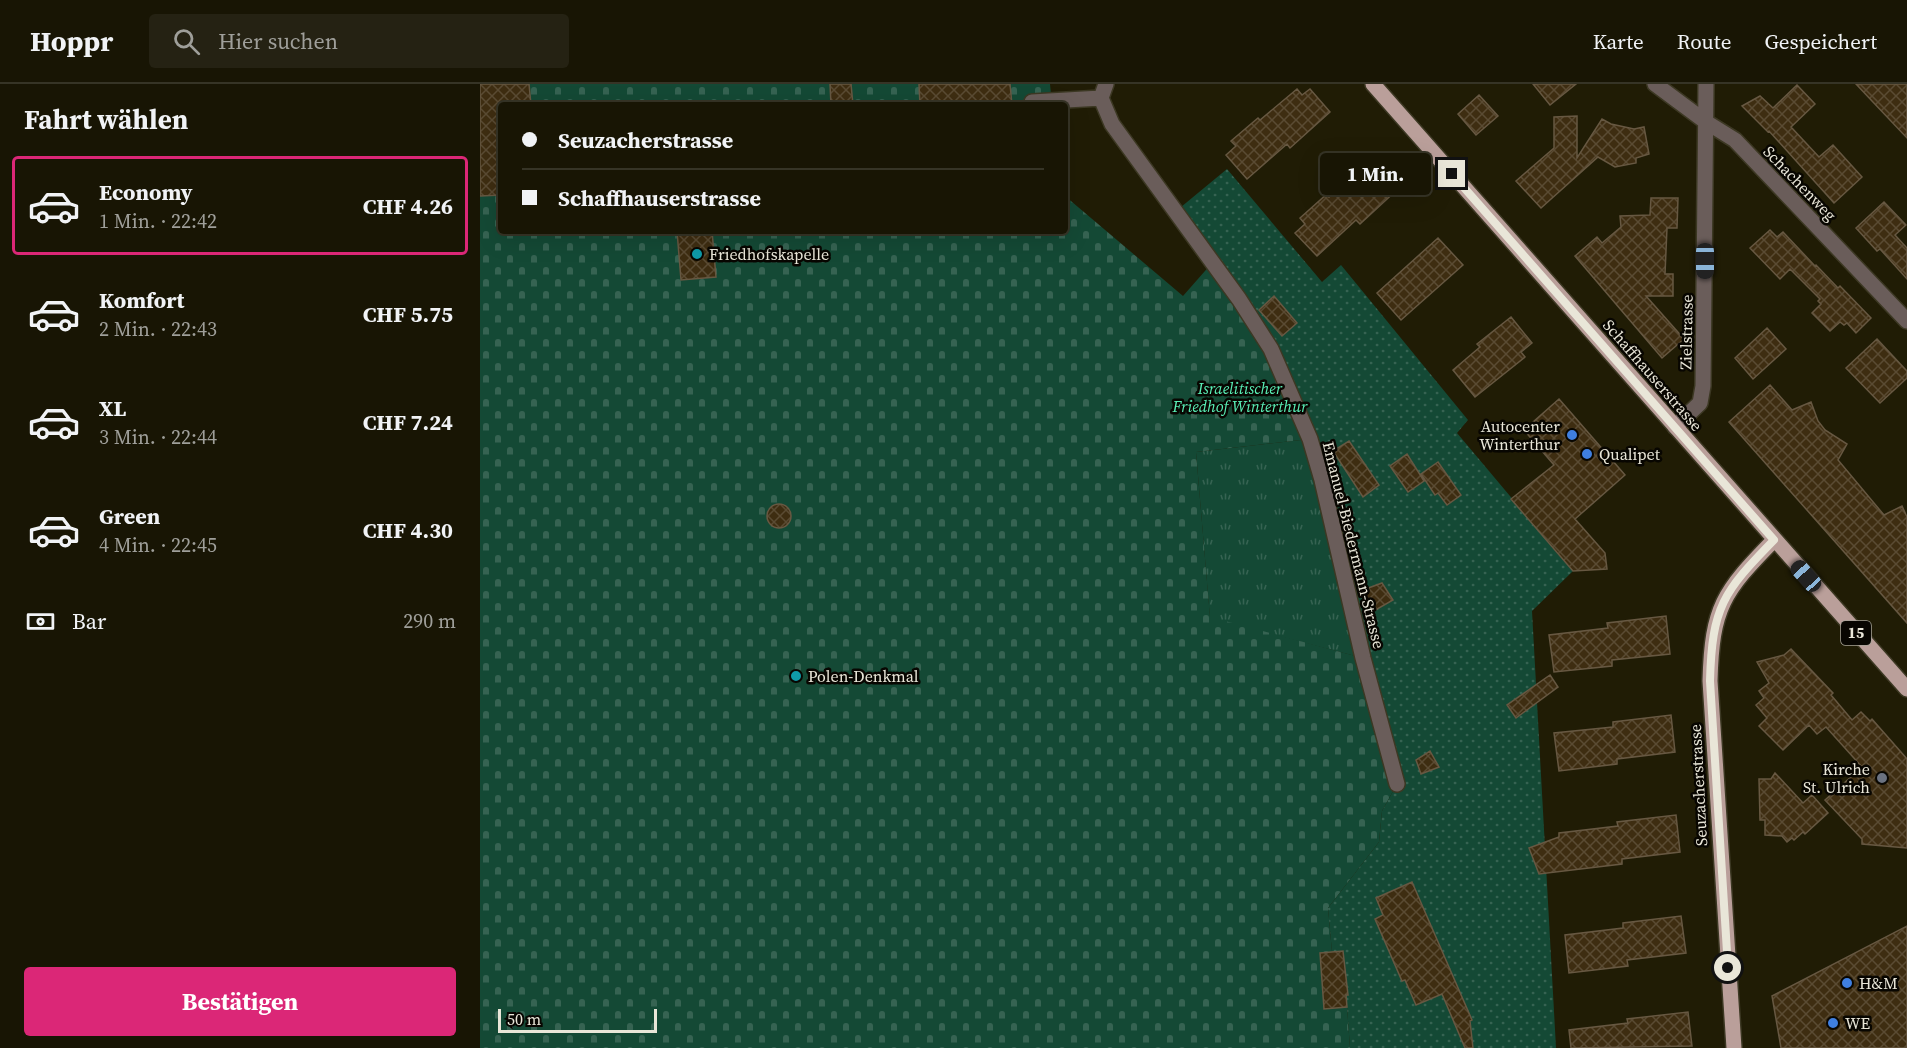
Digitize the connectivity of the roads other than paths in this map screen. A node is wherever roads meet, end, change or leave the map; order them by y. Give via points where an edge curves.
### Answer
1 (1373, 84) edge
2 (1655, 84) edge
3 (1706, 84) edge
4 (1104, 91) edge
5 (1032, 102) dead end
6 (1706, 122) junction
7 (1907, 321) edge
8 (1676, 427) junction
9 (1774, 540) junction
10 (1907, 689) edge
11 (1396, 784) dead end
12 (1734, 1048) edge

1 - 8 main road, Schaffhauserstrasse / 15
2 - 6 street, Schachenweg
3 - 6 street, Zielstrasse
4 - 5 street
4 - 11 street, Emanuel-Biedermann-Strasse via 1112,124 1271,349 1310,439
6 - 7 street, Schachenweg via 1735,140
6 - 8 street, Zielstrasse via 1704,386 1700,403
8 - 9 main road, Schaffhauserstrasse / 15
9 - 10 main road, Schaffhauserstrasse / 15
9 - 12 main road, Seuzacherstrasse via 1728,591 1711,646

